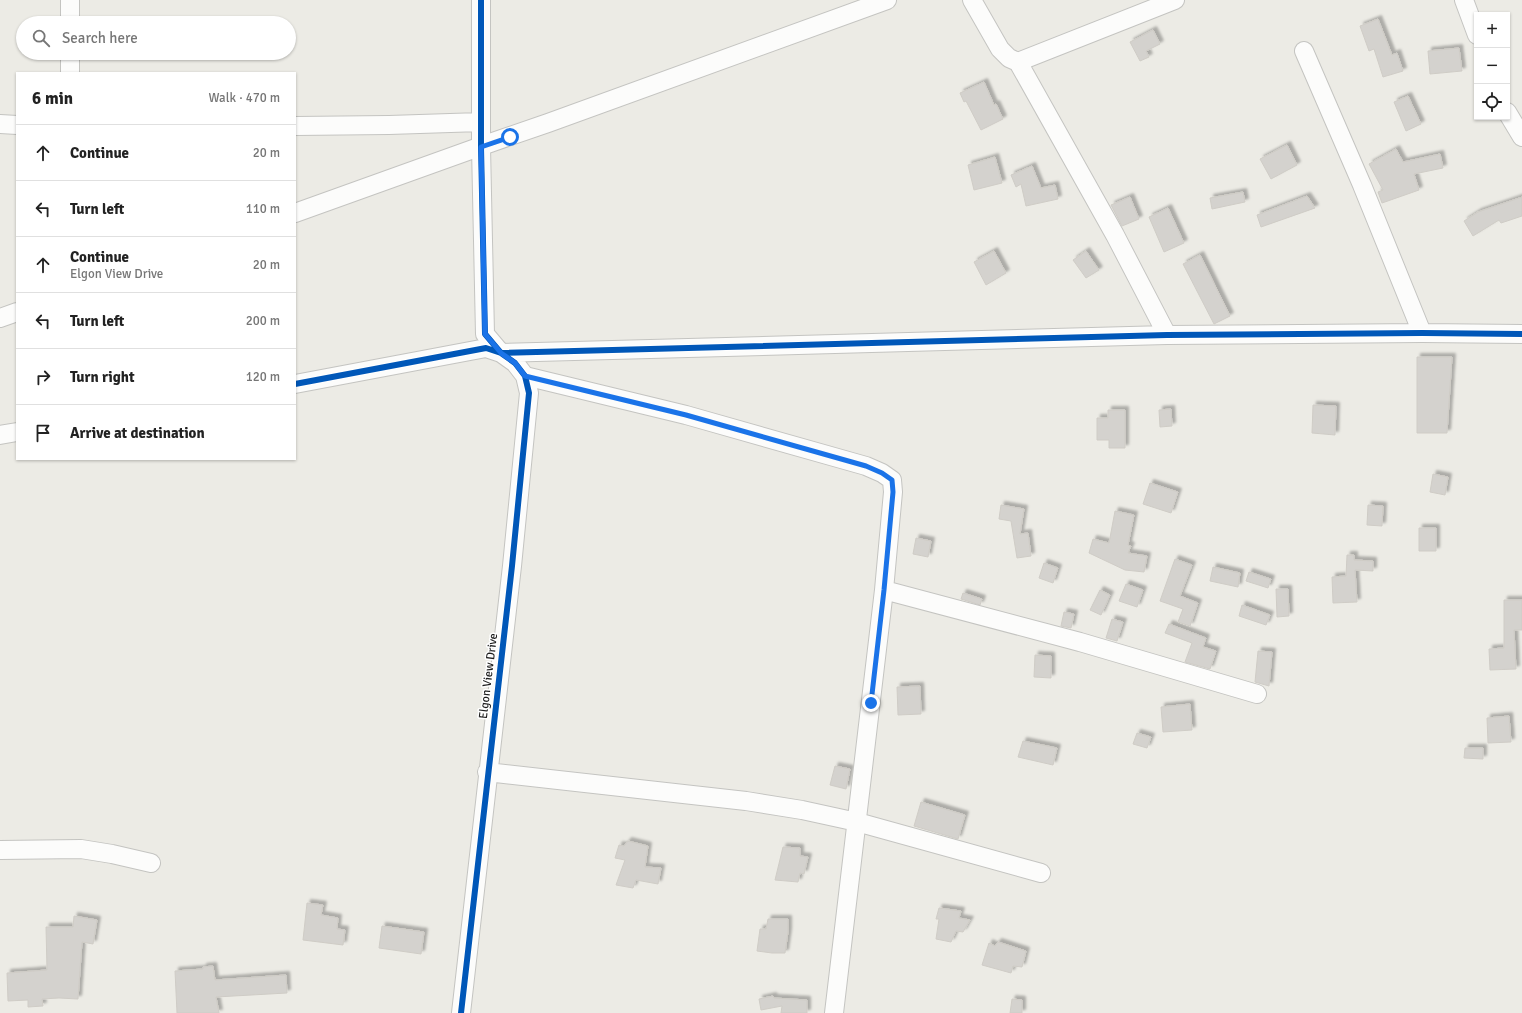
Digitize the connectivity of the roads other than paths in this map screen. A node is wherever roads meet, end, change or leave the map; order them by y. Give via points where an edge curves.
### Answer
1 (70, 0) edge
2 (481, 0) edge
3 (887, 0) edge
4 (972, 0) edge
5 (1175, 0) edge
6 (1464, 0) edge
7 (70, 16) edge
8 (1474, 27) edge
9 (1304, 52) dead end
10 (70, 60) edge
11 (1018, 62) junction
12 (70, 72) edge
13 (1510, 117) edge
14 (481, 122) junction
15 (0, 124) edge
16 (16, 125) edge
17 (296, 126) edge
18 (1522, 137) edge
19 (481, 147) junction
20 (296, 213) edge
21 (16, 312) edge
22 (0, 318) edge
23 (1422, 333) junction
24 (1522, 334) edge
25 (1167, 335) junction
26 (501, 353) junction
27 (525, 376) junction
28 (296, 384) edge
29 (16, 432) edge
30 (0, 435) edge
31 (884, 590) junction
32 (1257, 694) dead end
33 (487, 772) junction
34 (857, 822) junction
35 (0, 850) edge
36 (150, 864) dead end
37 (1042, 873) dead end
38 (460, 1013) edge
39 (834, 1013) edge

1 - 7 street
2 - 14 street
3 - 19 street
4 - 11 street via 1000,50 1008,58
5 - 11 street
6 - 8 street
9 - 23 street
10 - 12 street
11 - 25 street
13 - 18 street
14 - 17 street
14 - 19 street
15 - 16 street
19 - 20 street
19 - 26 street via 485,334
21 - 22 street
23 - 24 street
23 - 25 street
25 - 26 street
26 - 27 street, Elgon View Drive via 515,363
26 - 28 street via 486,348
27 - 31 street via 686,415 866,466 882,473 892,480 893,492
27 - 33 street, Elgon View Drive via 529,393 512,566
29 - 30 street
31 - 32 street via 1080,642
31 - 34 street
33 - 34 street via 746,800
33 - 38 street, Elgon View Drive
34 - 37 street
34 - 39 street
35 - 36 street via 81,849

